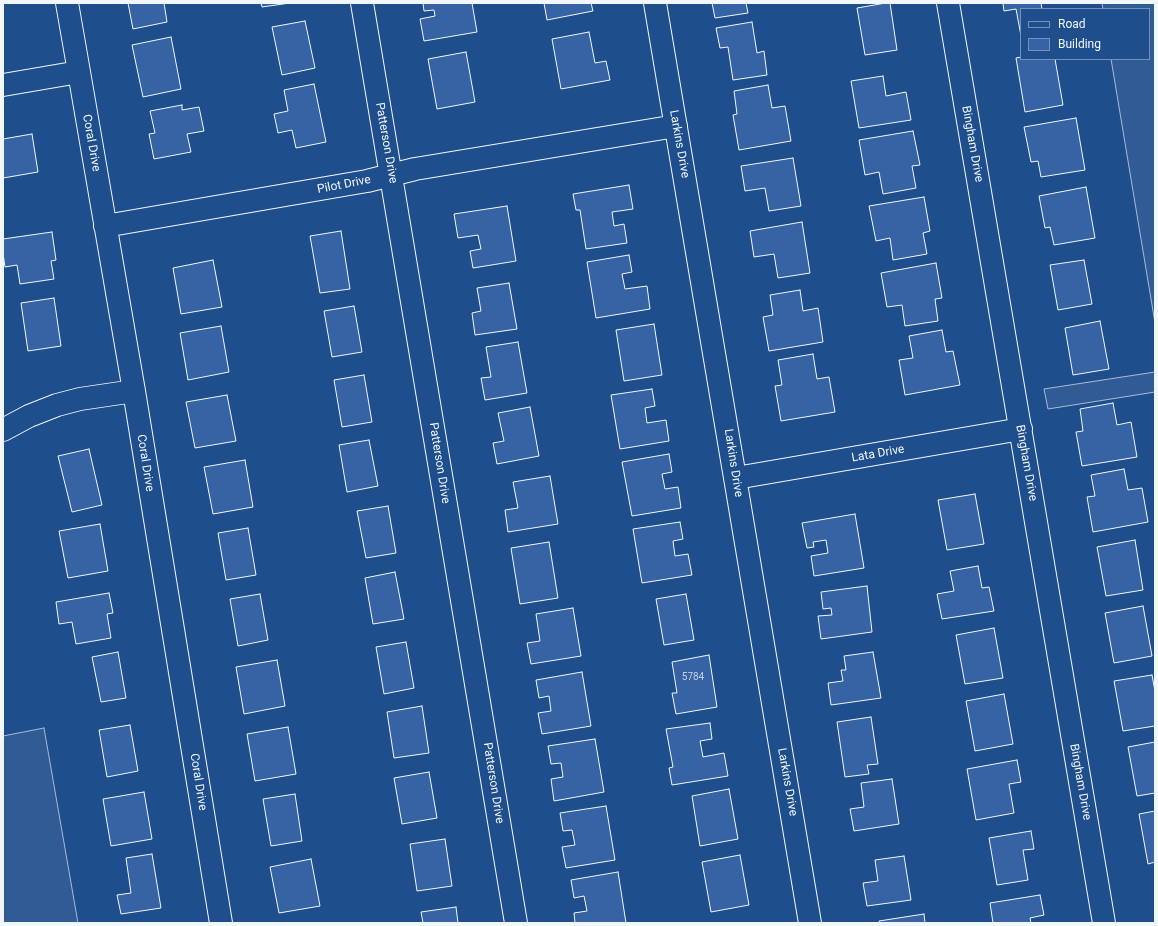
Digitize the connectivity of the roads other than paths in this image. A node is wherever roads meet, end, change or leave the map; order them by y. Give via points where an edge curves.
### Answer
1 (66, 3) edge
2 (362, 3) edge
3 (655, 3) edge
4 (948, 3) edge
5 (79, 72) junction
6 (3, 85) edge
7 (676, 126) junction
8 (391, 175) junction
9 (105, 226) junction
10 (134, 391) junction
11 (1020, 429) junction
12 (3, 430) edge
13 (736, 478) junction
14 (221, 923) edge
15 (516, 923) edge
16 (810, 923) edge
17 (1104, 923) edge

1 - 5 street, Coral Drive
2 - 8 street, Patterson Drive
3 - 7 street, Larkins Drive
4 - 11 street, Bingham Drive
5 - 6 street
5 - 9 street, Coral Drive
7 - 8 street, Pilot Drive
7 - 13 street, Larkins Drive
8 - 9 street, Pilot Drive
8 - 15 street, Patterson Drive
9 - 10 street, Coral Drive
10 - 12 street via 57,405
10 - 14 street, Coral Drive
11 - 13 street, Lata Drive
11 - 17 street, Bingham Drive
13 - 16 street, Larkins Drive

